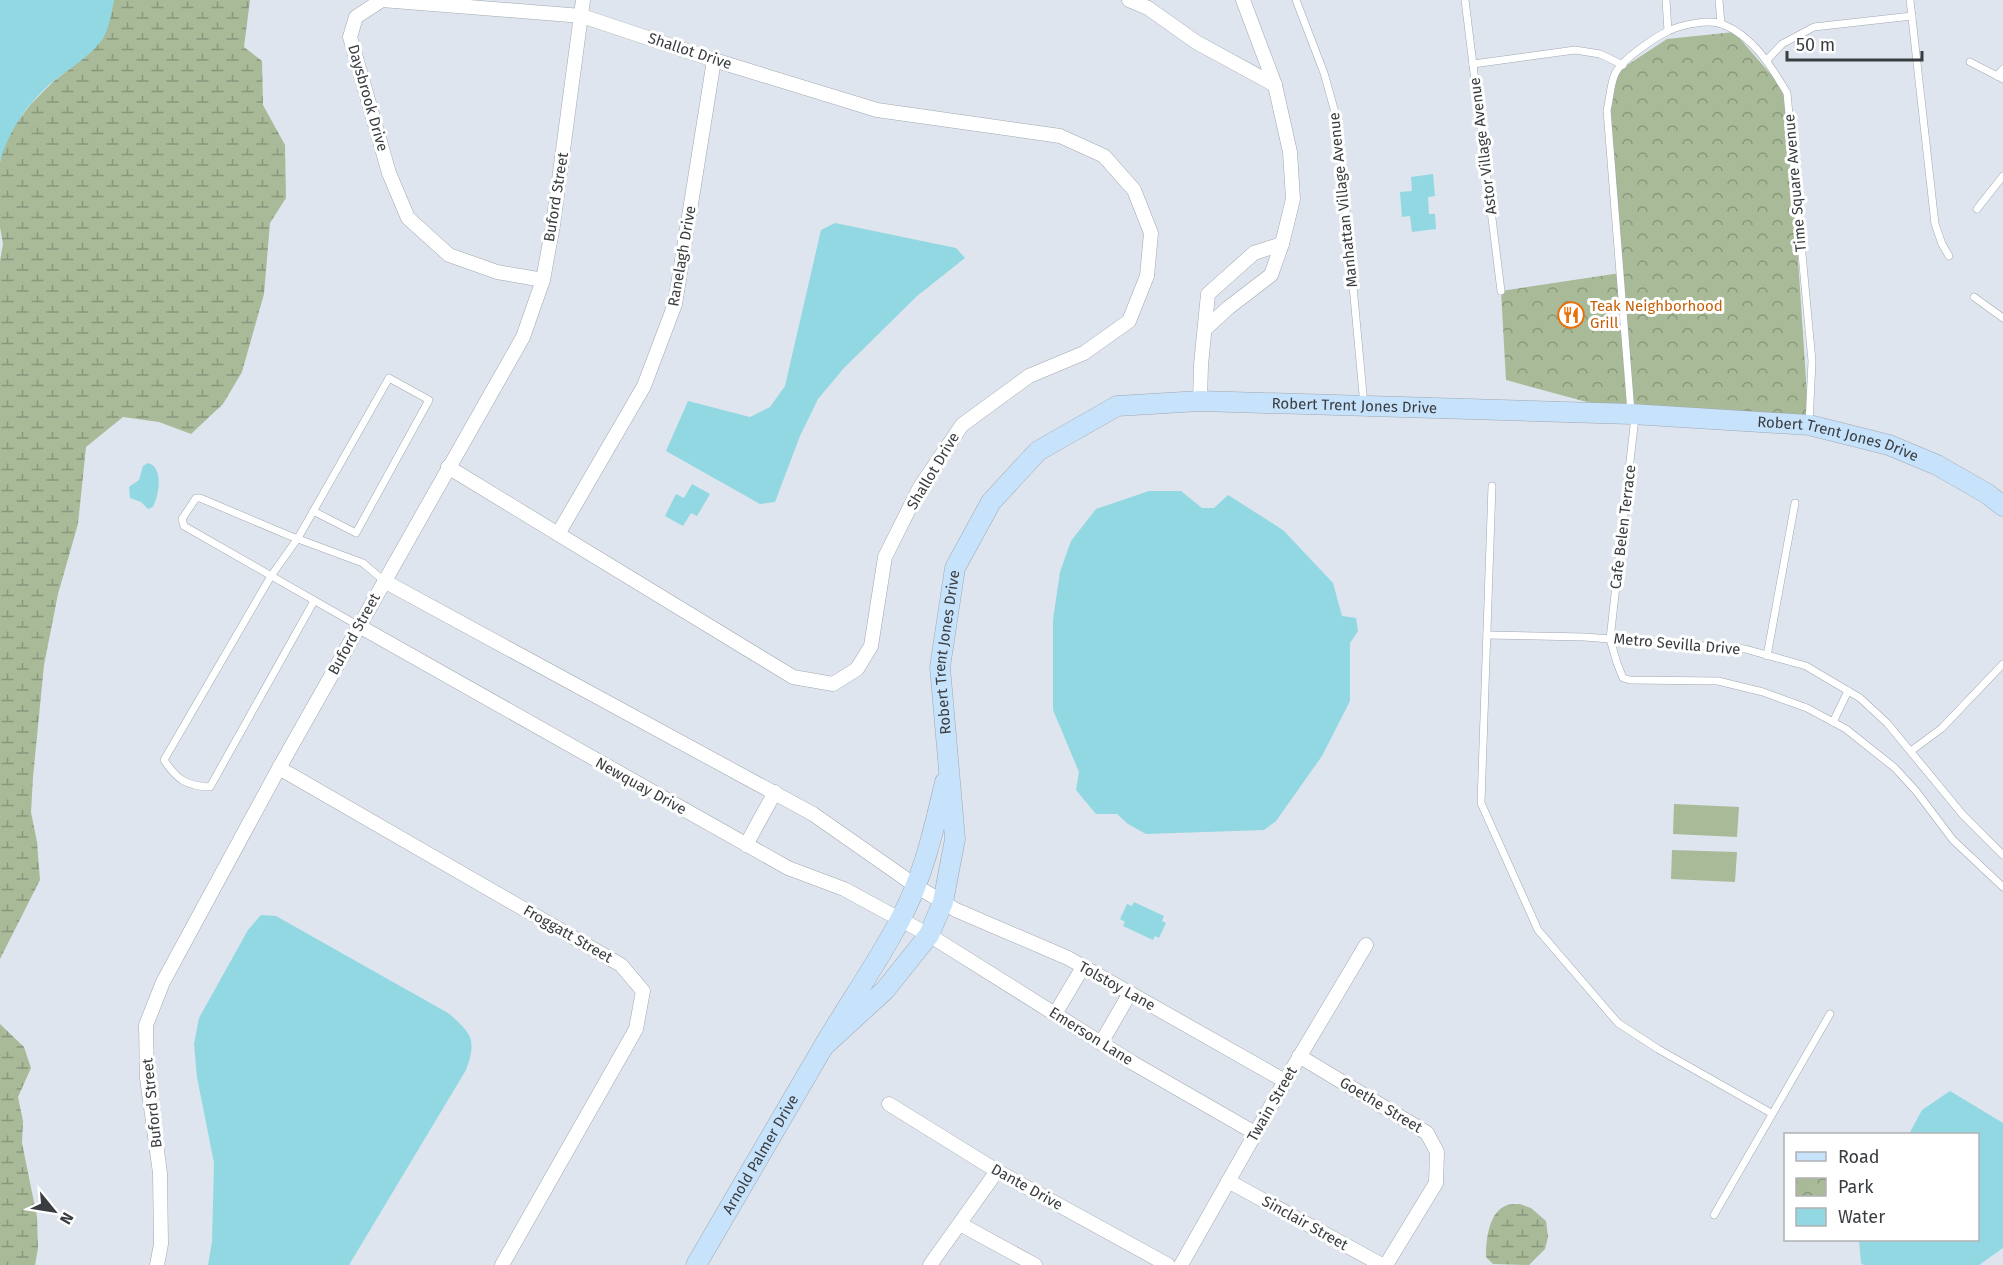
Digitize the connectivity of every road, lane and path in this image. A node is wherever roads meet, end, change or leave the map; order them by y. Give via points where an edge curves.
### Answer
1 (584, 0) edge
2 (1243, 0) edge
3 (1296, 0) edge
4 (1466, 0) edge
5 (1666, 0) edge
6 (1719, 0) edge
7 (1910, 0) edge
8 (1132, 1) edge
9 (582, 16) junction
10 (1912, 16) junction
11 (1721, 24) junction
12 (1668, 31) junction
13 (1768, 59) junction
14 (714, 60) junction
15 (1970, 62) dead end
16 (1473, 64) junction
17 (1623, 65) junction
18 (2003, 69) edge
19 (2000, 78) edge
20 (1275, 85) junction
21 (2003, 176) edge
22 (1977, 209) dead end
23 (1282, 244) junction
24 (1950, 256) dead end
25 (1236, 267) junction
26 (543, 280) junction
27 (1254, 288) junction
28 (1501, 291) dead end
29 (1974, 297) dead end
30 (2003, 318) edge
31 (1205, 330) junction
32 (1200, 400) junction
33 (1364, 405) junction
34 (1633, 414) junction
35 (1809, 425) junction
36 (448, 467) junction
37 (1492, 486) dead end
38 (1795, 503) dead end
39 (2003, 506) edge
40 (313, 511) junction
41 (558, 534) junction
42 (298, 538) junction
43 (271, 576) junction
44 (384, 580) junction
45 (314, 601) junction
46 (359, 626) junction
47 (1487, 635) junction
48 (1610, 639) junction
49 (1767, 656) junction
50 (2003, 664) edge
51 (1848, 691) junction
52 (1833, 722) junction
53 (1911, 751) junction
54 (949, 762) junction
55 (279, 768) junction
56 (775, 792) junction
57 (746, 845) junction
58 (2003, 855) edge
59 (916, 886) junction
60 (2003, 887) edge
61 (943, 902) junction
62 (900, 920) junction
63 (929, 935) junction
64 (1366, 945) dead end
65 (1083, 967) junction
66 (1130, 993) junction
67 (1055, 1014) junction
68 (1830, 1014) dead end
69 (1101, 1043) junction
70 (824, 1046) junction
71 (1299, 1056) junction
72 (1285, 1081) junction
73 (889, 1104) dead end
74 (1772, 1113) junction
75 (1255, 1133) junction
76 (997, 1171) junction
77 (1228, 1181) junction
78 (1714, 1215) dead end
79 (960, 1224) junction
80 (157, 1265) edge
81 (502, 1265) edge
82 (696, 1265) edge
83 (930, 1265) edge
84 (1035, 1265) edge
85 (1168, 1265) edge
86 (1181, 1265) edge
87 (1384, 1265) edge

1 - 9 street, Buford Street
2 - 20 street
3 - 33 lane, Manhattan Village Avenue via 1338,123
4 - 16 lane, Astor Village Avenue
5 - 12 lane
6 - 11 lane
7 - 10 lane
8 - 20 street
9 - 14 street, Shallot Drive
9 - 26 street, Buford Street
9 - 26 street, Daysbrook Drive via 382,0 356,17 350,37 389,173 408,218 449,255 497,272
10 - 13 lane via 1814,27 1782,44
10 - 24 lane via 1935,225
11 - 12 lane via 1704,23
11 - 13 lane, Time Square Avenue
12 - 17 lane via 1635,52
13 - 35 lane, Time Square Avenue via 1787,93 1812,361
14 - 41 street, Ranelagh Drive via 675,304 644,386
14 - 41 street, Shallot Drive via 877,110 1060,136 1104,156 1134,190 1151,233 1147,276 1129,321 1084,353 1029,376 962,425 920,488 885,557 871,646 857,669 833,684 793,677
15 - 19 lane
16 - 17 lane via 1575,50 1600,54
16 - 28 lane, Astor Village Avenue
17 - 34 lane via 1615,73 1607,110
18 - 19 lane
20 - 23 street via 1290,152 1293,199
21 - 22 lane
23 - 25 street via 1254,253
23 - 27 street via 1270,275
25 - 27 street
25 - 31 street via 1208,294
26 - 36 street, Buford Street via 523,337
27 - 31 street
29 - 30 lane
31 - 32 street
32 - 33 street, Robert Trent Jones Drive
32 - 54 street, Robert Trent Jones Drive via 1117,406 1038,451 991,502 955,568 940,667
33 - 34 street, Robert Trent Jones Drive
34 - 35 street, Robert Trent Jones Drive
34 - 48 lane, Cafe Belen Terrace
35 - 39 street, Robert Trent Jones Drive via 1889,445 1918,457
36 - 41 street, Shallot Drive
36 - 44 street, Buford Street
37 - 47 lane
38 - 49 lane
40 - 40 lane via 356,533 429,400 389,378
40 - 42 lane
42 - 43 lane
42 - 43 lane via 200,498 193,500 182,519 184,526
42 - 44 lane via 363,563
43 - 45 lane
43 - 45 lane via 164,760 172,773 192,786 210,787
44 - 46 street, Buford Street
44 - 56 street
45 - 46 lane
46 - 55 street, Buford Street
46 - 57 street, Newquay Drive
47 - 48 lane, Metro Sevilla Drive
47 - 74 lane via 1481,803 1538,930 1618,1023
48 - 49 lane, Metro Sevilla Drive via 1745,649
48 - 52 lane via 1623,678 1718,681 1774,696
49 - 51 lane, Metro Sevilla Drive via 1806,666
50 - 53 lane via 1942,728
51 - 52 lane
51 - 53 lane, Metro Sevilla Drive via 1887,723
52 - 60 lane via 1895,768 1953,840
53 - 58 lane, Metro Sevilla Drive via 1963,815
54 - 59 street, Robert Trent Jones Drive
54 - 61 street, Robert Trent Jones Drive via 955,839
55 - 80 street, Buford Street via 163,982 146,1025 147,1078 160,1173 161,1244
55 - 81 street, Froggatt Street via 621,965 643,991 636,1029
56 - 57 street
56 - 59 street
57 - 62 street, Newquay Drive via 788,868 844,889
59 - 61 street
59 - 62 street, Arnold Palmer Drive
61 - 63 street, Robert Trent Jones Drive
61 - 65 street, Tolstoy Lane
62 - 63 street, Newquay Drive
62 - 70 street, Arnold Palmer Drive
63 - 67 street, Emerson Lane
63 - 70 street, Arnold Palmer Drive via 885,990
64 - 71 street, Twain Street
65 - 66 street, Tolstoy Lane
65 - 67 street
66 - 69 street
66 - 72 street, Tolstoy Lane
67 - 69 street, Emerson Lane
68 - 74 lane
69 - 75 street, Emerson Lane
70 - 82 street, Arnold Palmer Drive
71 - 72 street, Twain Street
71 - 87 street, Goethe Street via 1427,1133 1437,1152 1436,1182
72 - 75 street, Twain Street
73 - 76 street, Dante Drive
74 - 78 lane
75 - 77 street, Twain Street
76 - 79 street
76 - 85 street, Dante Drive
77 - 86 street, Twain Street
77 - 87 street, Sinclair Street
79 - 83 street
79 - 84 street

